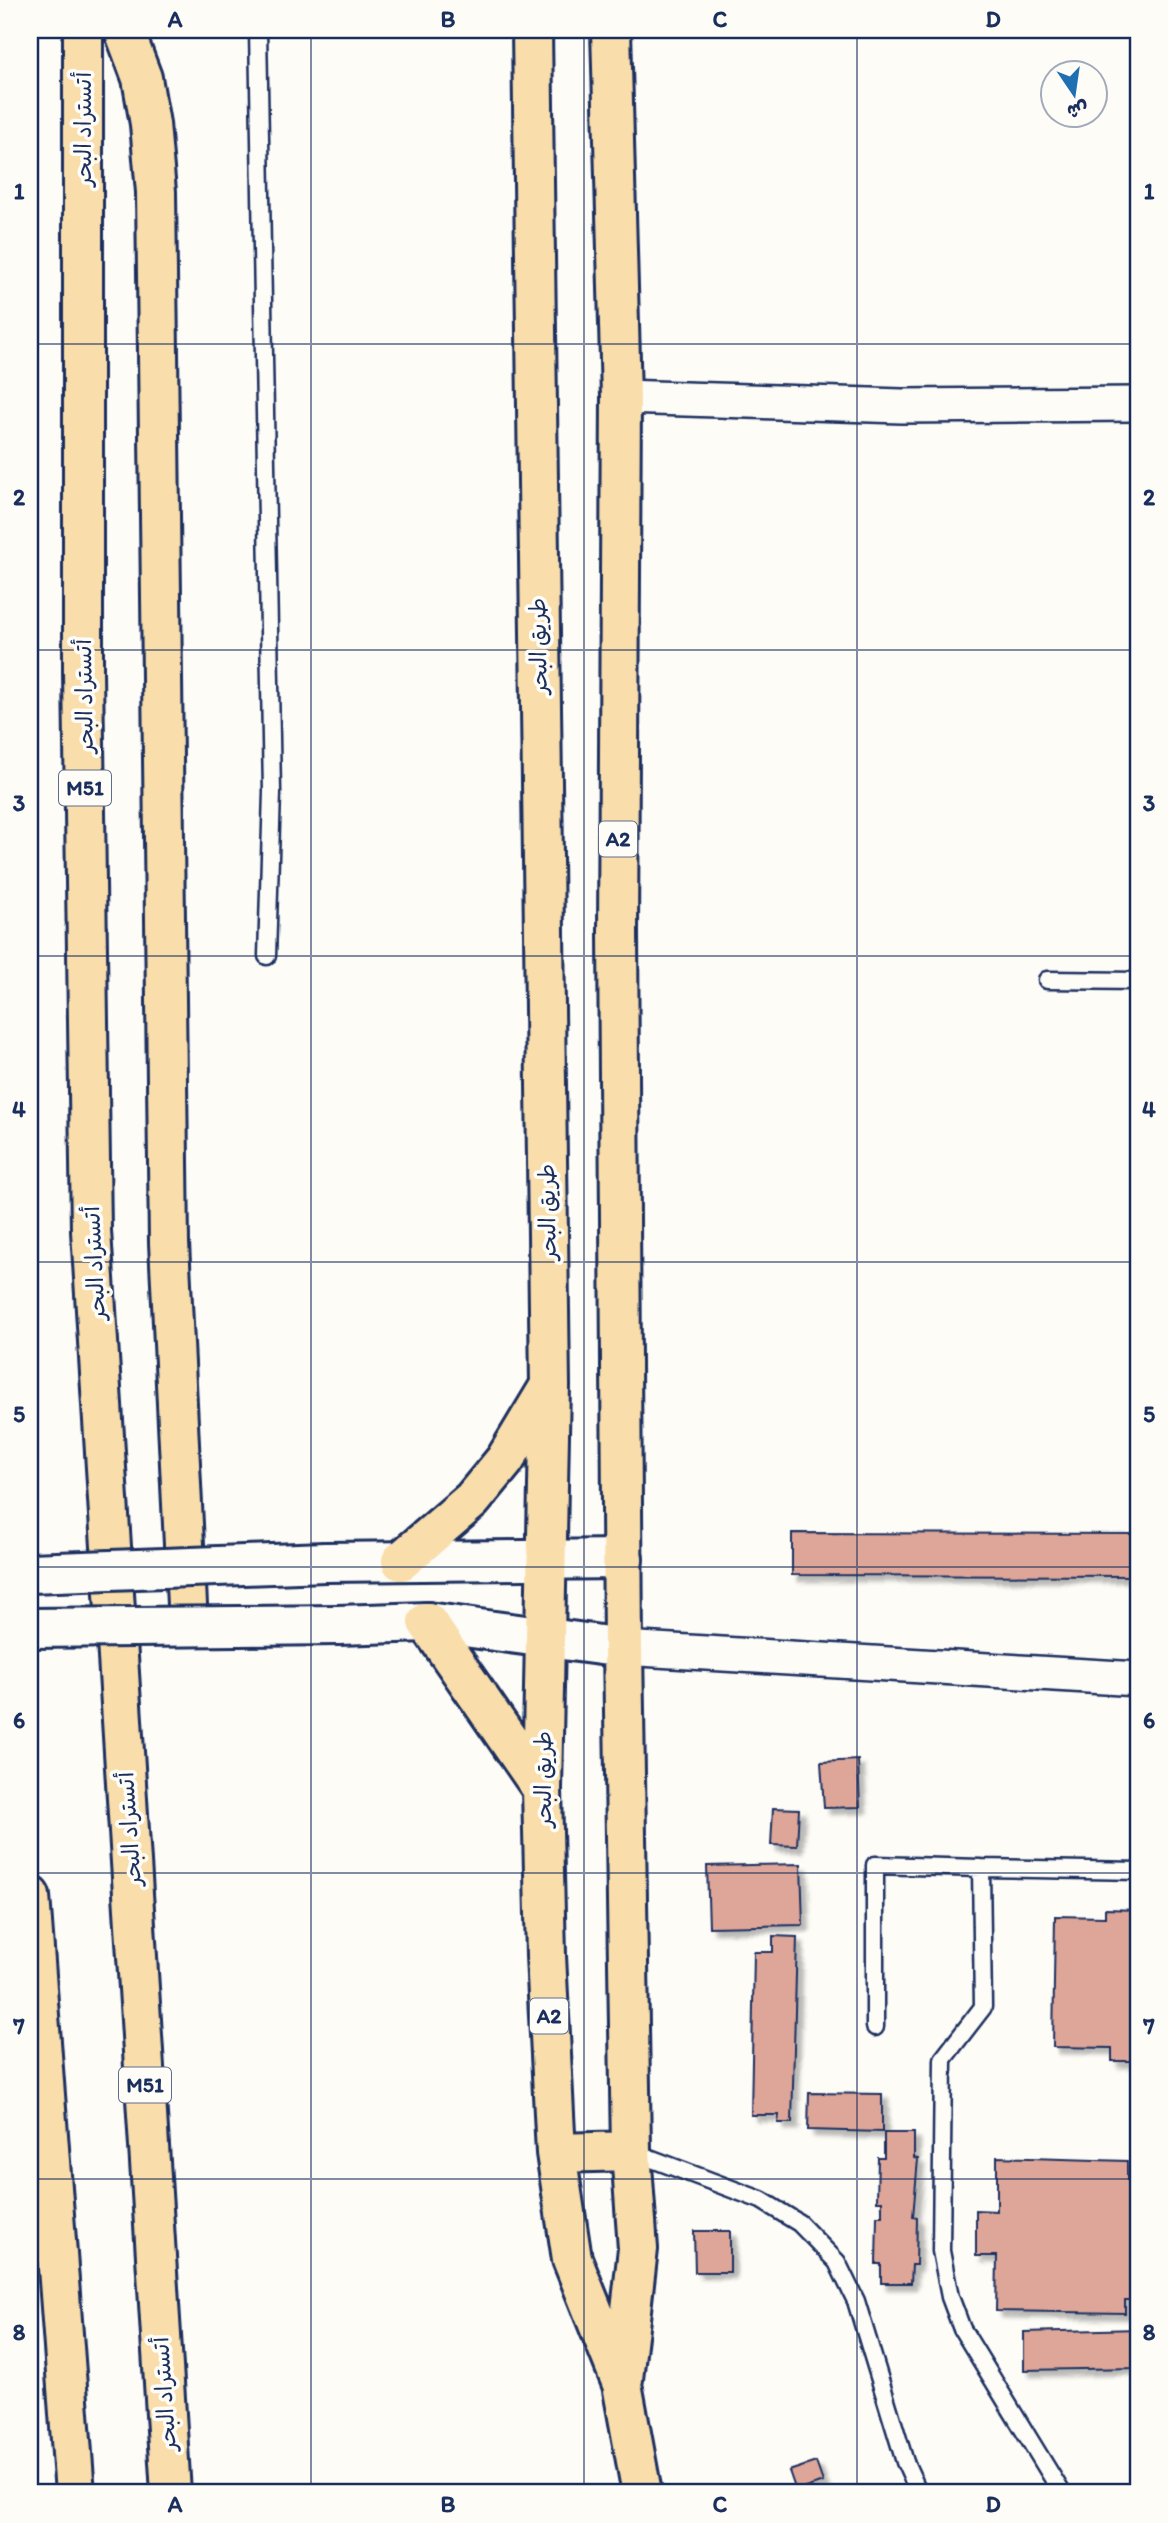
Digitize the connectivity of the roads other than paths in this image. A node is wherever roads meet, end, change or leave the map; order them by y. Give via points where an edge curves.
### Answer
1 (83, 30) edge
2 (124, 30) edge
3 (258, 30) edge
4 (532, 30) edge
5 (611, 30) edge
6 (621, 397) junction
7 (1138, 404) edge
8 (267, 956) dead end
9 (1047, 980) dead end
10 (1138, 981) edge
11 (550, 1385) junction
12 (545, 1558) junction
13 (623, 1559) junction
14 (401, 1561) junction
15 (183, 1565) junction
16 (30, 1573) edge
17 (426, 1622) junction
18 (188, 1625) junction
19 (30, 1628) edge
20 (544, 1638) junction
21 (623, 1648) junction
22 (1138, 1679) edge
23 (542, 1789) junction
24 (981, 1868) junction
25 (1138, 1871) edge
26 (30, 1896) edge
27 (876, 2027) dead end
28 (631, 2151) junction
29 (556, 2153) junction
30 (622, 2384) junction
31 (75, 2493) edge
32 (171, 2493) edge
33 (642, 2493) edge
34 (919, 2493) edge
35 (1062, 2493) edge

1 - 32 highway, أتستراد البحر / M51 via 83,672 92,1231
2 - 15 highway via 142,78 150,124 158,302 169,1243
3 - 8 lane via 272,792
4 - 11 highway, طريق البحر / A2
5 - 6 highway, طريق البحر / A2
6 - 7 street via 902,407
6 - 13 highway, طريق البحر / A2 via 618,932
9 - 10 lane
11 - 12 highway, طريق البحر / A2
11 - 14 highway via 505,1460 472,1500
12 - 13 street
12 - 14 street
12 - 20 highway, طريق البحر / A2
13 - 21 highway, طريق البحر / A2
14 - 15 street, bridge
15 - 16 street, bridge
15 - 18 highway
17 - 18 street, bridge
17 - 20 street
17 - 23 highway
18 - 19 street, bridge
20 - 21 street
20 - 23 highway, طريق البحر / A2
21 - 22 street
21 - 28 highway, طريق البحر / A2
23 - 29 highway, طريق البحر / A2
24 - 25 lane
24 - 27 lane via 874,1865
24 - 35 lane via 983,2007 943,2059 941,2251 962,2329
26 - 31 highway
28 - 29 highway
28 - 30 highway, طريق البحر / A2 via 638,2249
28 - 34 lane via 761,2200 799,2223 837,2262 856,2301 905,2462
29 - 30 highway, طريق البحر / A2 via 572,2259
30 - 33 highway, طريق البحر / A2

